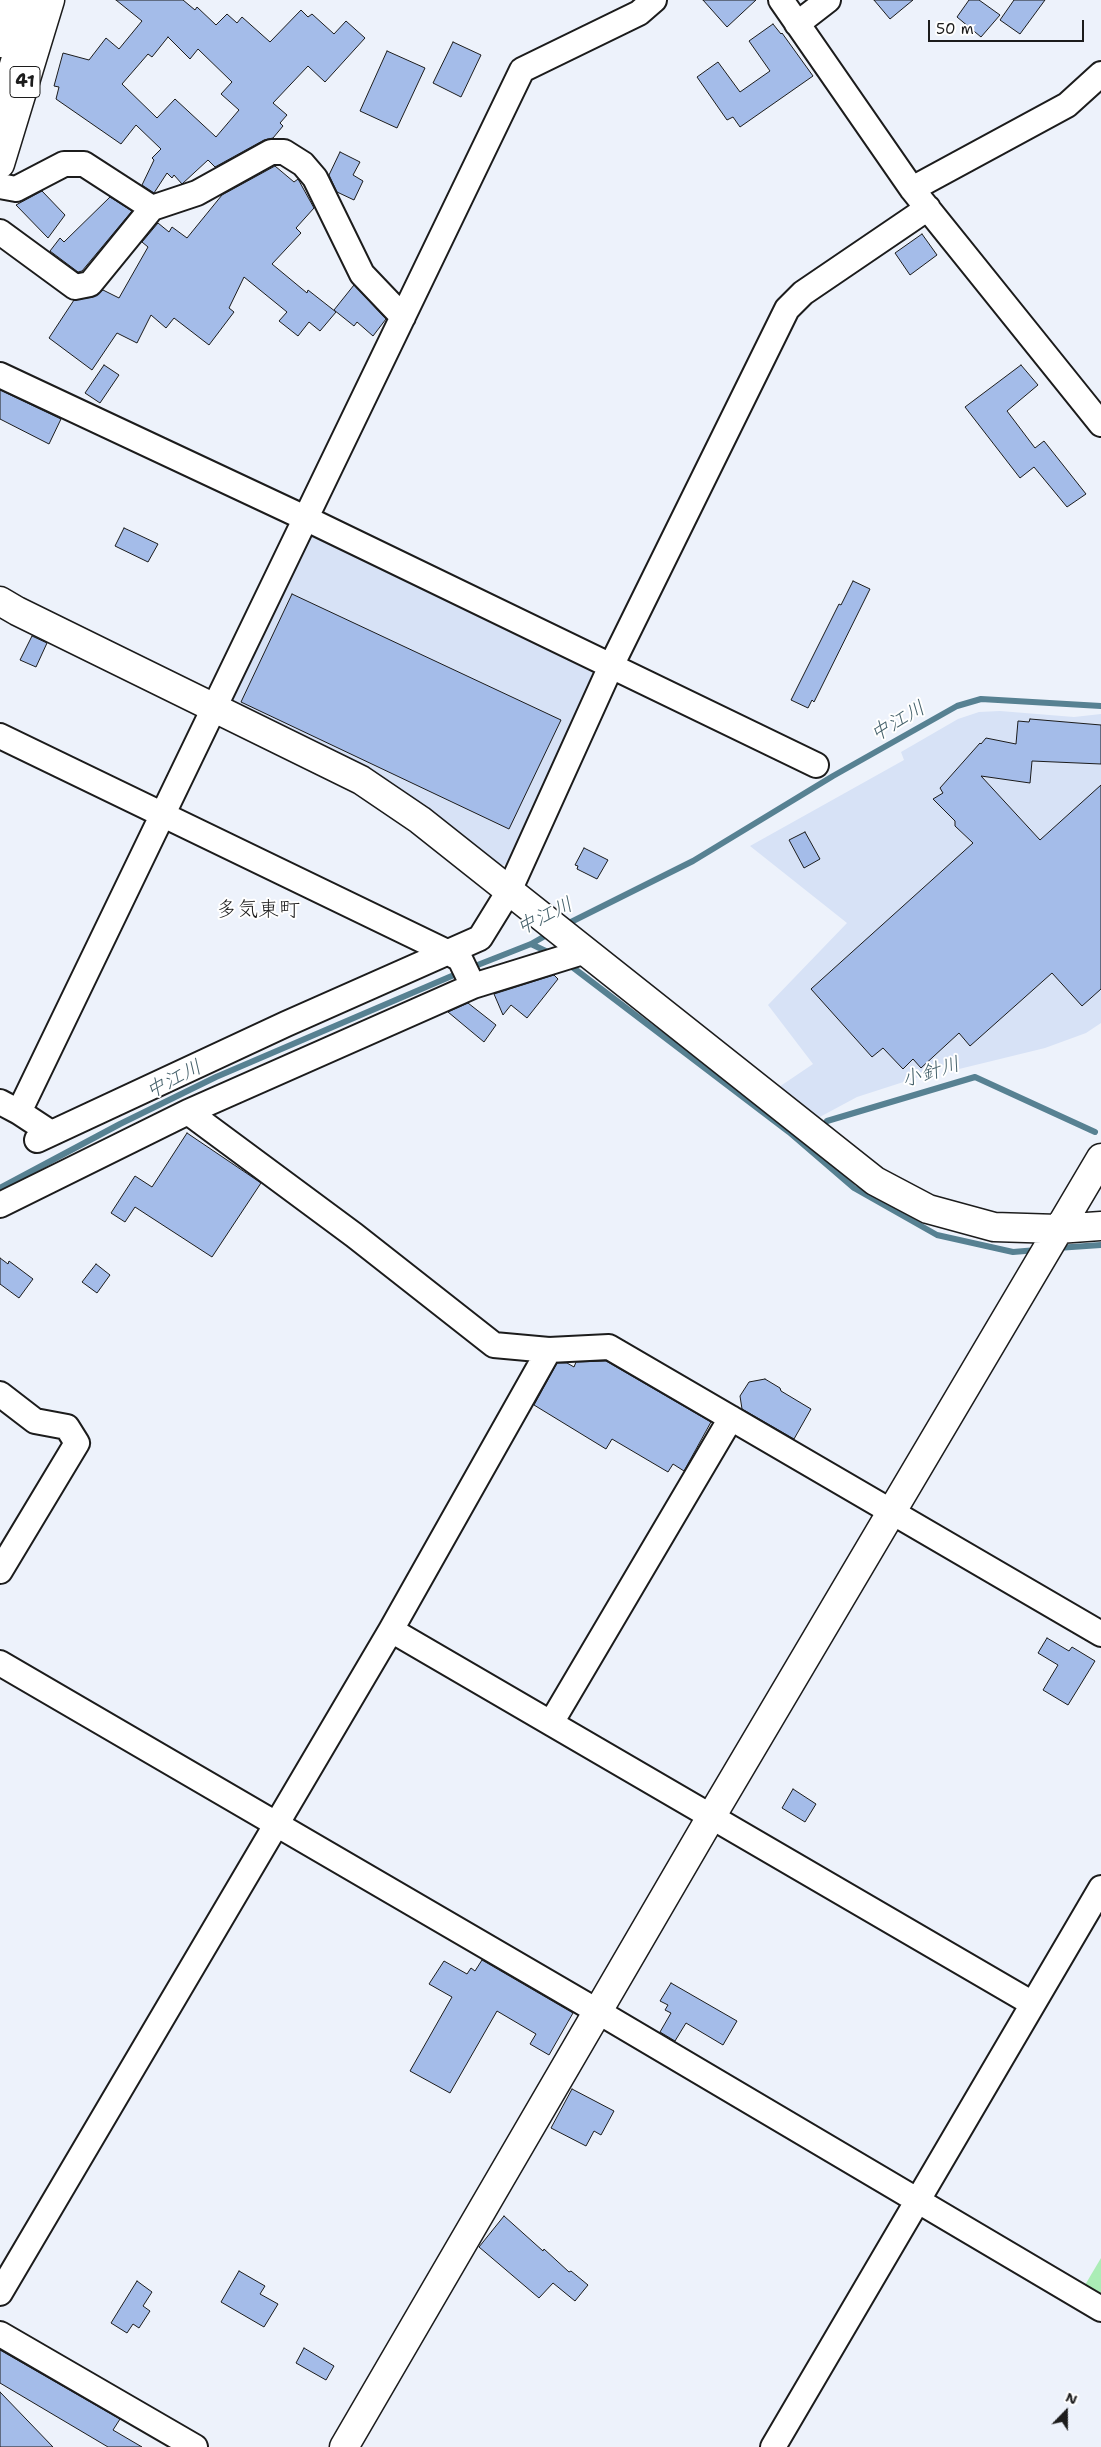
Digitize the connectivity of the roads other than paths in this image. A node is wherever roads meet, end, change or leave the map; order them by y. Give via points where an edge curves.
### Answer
1 (14, 0) edge
2 (33, 0) edge
3 (50, 0) edge
4 (654, 0) edge
5 (781, 0) edge
6 (828, 0) edge
7 (797, 24) junction
8 (0, 43) edge
9 (1101, 74) edge
10 (0, 112) edge
11 (0, 164) edge
12 (0, 186) edge
13 (912, 189) junction
14 (152, 208) junction
15 (928, 208) junction
16 (0, 232) edge
17 (403, 317) junction
18 (0, 375) edge
19 (1101, 424) edge
20 (306, 518) junction
21 (0, 601) edge
22 (611, 666) junction
23 (214, 708) junction
24 (0, 736) edge
25 (816, 764) dead end
26 (163, 815) junction
27 (508, 891) junction
28 (581, 947) junction
29 (454, 956) junction
30 (473, 986) junction
31 (10, 1107) edge
32 (188, 1112) junction
33 (1101, 1158) edge
34 (0, 1205) edge
35 (1101, 1226) edge
36 (1056, 1233) junction
37 (549, 1350) junction
38 (0, 1394) edge
39 (731, 1418) junction
40 (892, 1512) junction
41 (0, 1571) edge
42 (391, 1630) junction
43 (1101, 1634) edge
44 (0, 1663) edge
45 (551, 1723) junction
46 (711, 1817) junction
47 (276, 1825) junction
48 (1101, 1888) edge
49 (1033, 2004) junction
50 (597, 2011) junction
51 (918, 2202) junction
52 (0, 2292) edge
53 (1101, 2309) edge
54 (0, 2334) edge
55 (194, 2447) edge
56 (344, 2447) edge
57 (773, 2447) edge

1 - 8 main road
2 - 10 main road
3 - 11 main road, 41
4 - 17 street via 639,13 522,70
5 - 7 street
6 - 7 street
7 - 13 street
9 - 13 street via 1067,104
12 - 14 street via 16,189 64,164 84,164
13 - 15 street
14 - 16 street via 90,284 75,287
14 - 17 street via 198,193 271,152 284,152 303,164 315,178 362,274
15 - 19 street
15 - 22 street via 803,293 787,310
17 - 20 street
18 - 20 street
20 - 22 street
20 - 23 street
21 - 23 main road
22 - 25 street
22 - 27 street
23 - 26 street
23 - 27 main road via 361,780 420,820
24 - 26 street
26 - 29 street
26 - 31 street
27 - 28 main road
27 - 29 street via 480,938
28 - 30 street
28 - 36 main road via 876,1180 928,1208 994,1227
29 - 30 street
29 - 31 street via 286,1024 44,1137
30 - 32 street
32 - 34 street
32 - 37 street via 354,1235 494,1345
33 - 36 main road
35 - 36 main road
36 - 40 main road
37 - 39 street via 609,1347
37 - 42 street
38 - 41 street via 35,1421 67,1427 77,1443
39 - 40 street
39 - 45 street
40 - 43 street
40 - 46 main road
42 - 45 street
42 - 47 street
44 - 47 street
45 - 46 street
46 - 49 street
46 - 50 main road
47 - 50 street
47 - 52 street
48 - 49 street
49 - 51 street
50 - 51 street
50 - 56 main road
51 - 53 street
51 - 57 street
54 - 55 street

